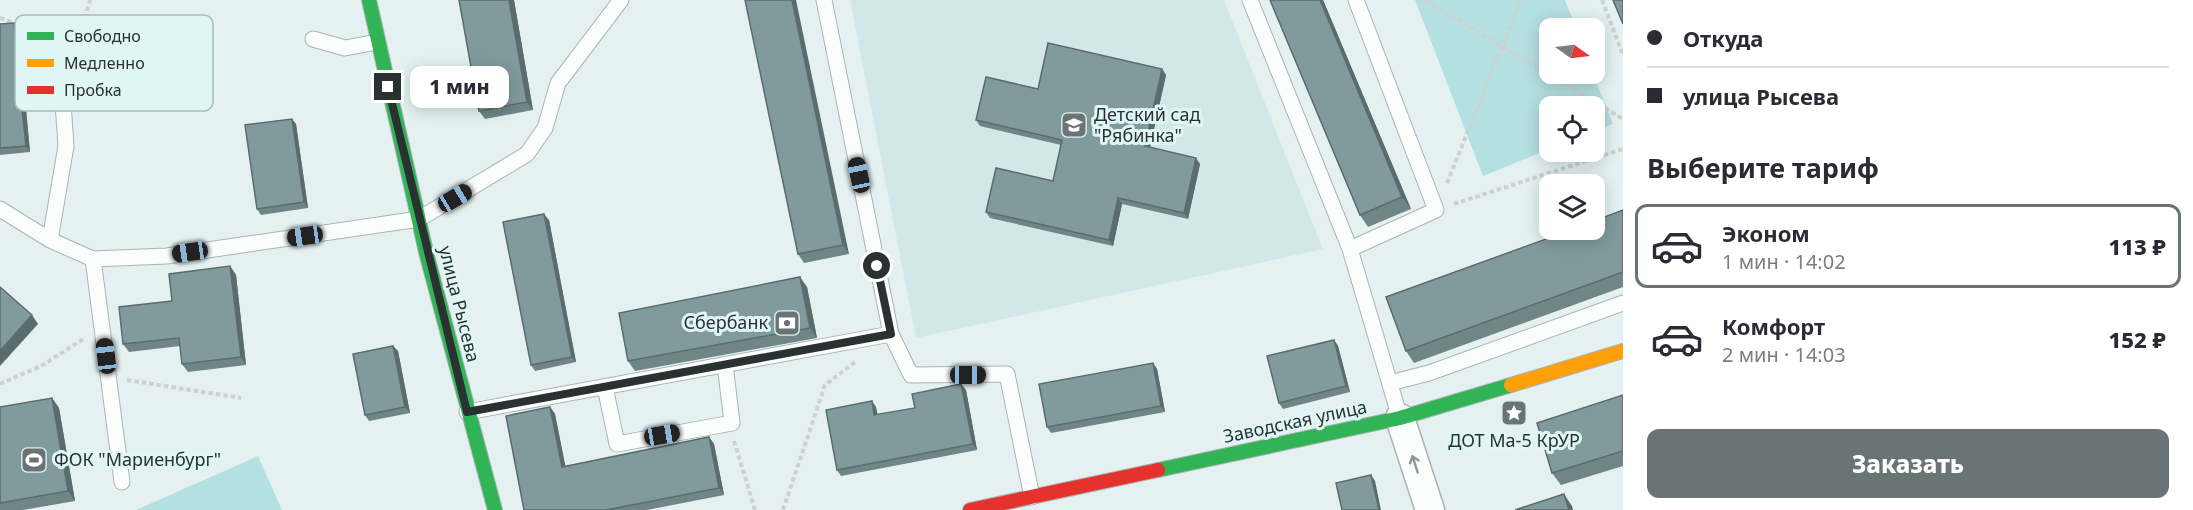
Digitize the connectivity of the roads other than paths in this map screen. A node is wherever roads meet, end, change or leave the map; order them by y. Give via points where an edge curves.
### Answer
1 (369, 0) edge
2 (621, 0) edge
3 (824, 0) edge
4 (1250, 0) edge
5 (1356, 0) edge
6 (313, 39) dead end
7 (377, 42) junction
8 (64, 111) edge
9 (0, 208) edge
10 (419, 219) junction
11 (50, 240) junction
12 (1350, 249) junction
13 (93, 259) junction
14 (1623, 303) edge
15 (891, 334) junction
16 (1623, 351) edge
17 (725, 364) junction
18 (1390, 383) junction
19 (605, 387) junction
20 (467, 412) junction
21 (1400, 418) junction
22 (122, 482) dead end
23 (1032, 497) junction
24 (495, 510) edge
25 (970, 510) edge
26 (1430, 510) edge

1 - 7 street, улица Рысева
2 - 10 lane via 558,83 545,128 526,154
3 - 15 lane
4 - 12 lane
5 - 12 lane via 1436,210
6 - 7 lane via 345,48
7 - 10 street, улица Рысева
8 - 11 lane via 66,146
9 - 11 lane
10 - 13 lane via 167,256
10 - 20 street, улица Рысева
11 - 13 lane
12 - 18 lane
13 - 22 lane
14 - 18 lane via 1429,373
15 - 17 lane
15 - 23 lane via 910,375 1007,374
16 - 21 street, Заводская улица
17 - 19 lane
17 - 19 lane via 732,423 617,444
18 - 21 lane
19 - 20 lane
20 - 24 street, улица Рысева
21 - 23 street, Заводская улица
26 -> 21 street
23 - 25 street, Заводская улица

